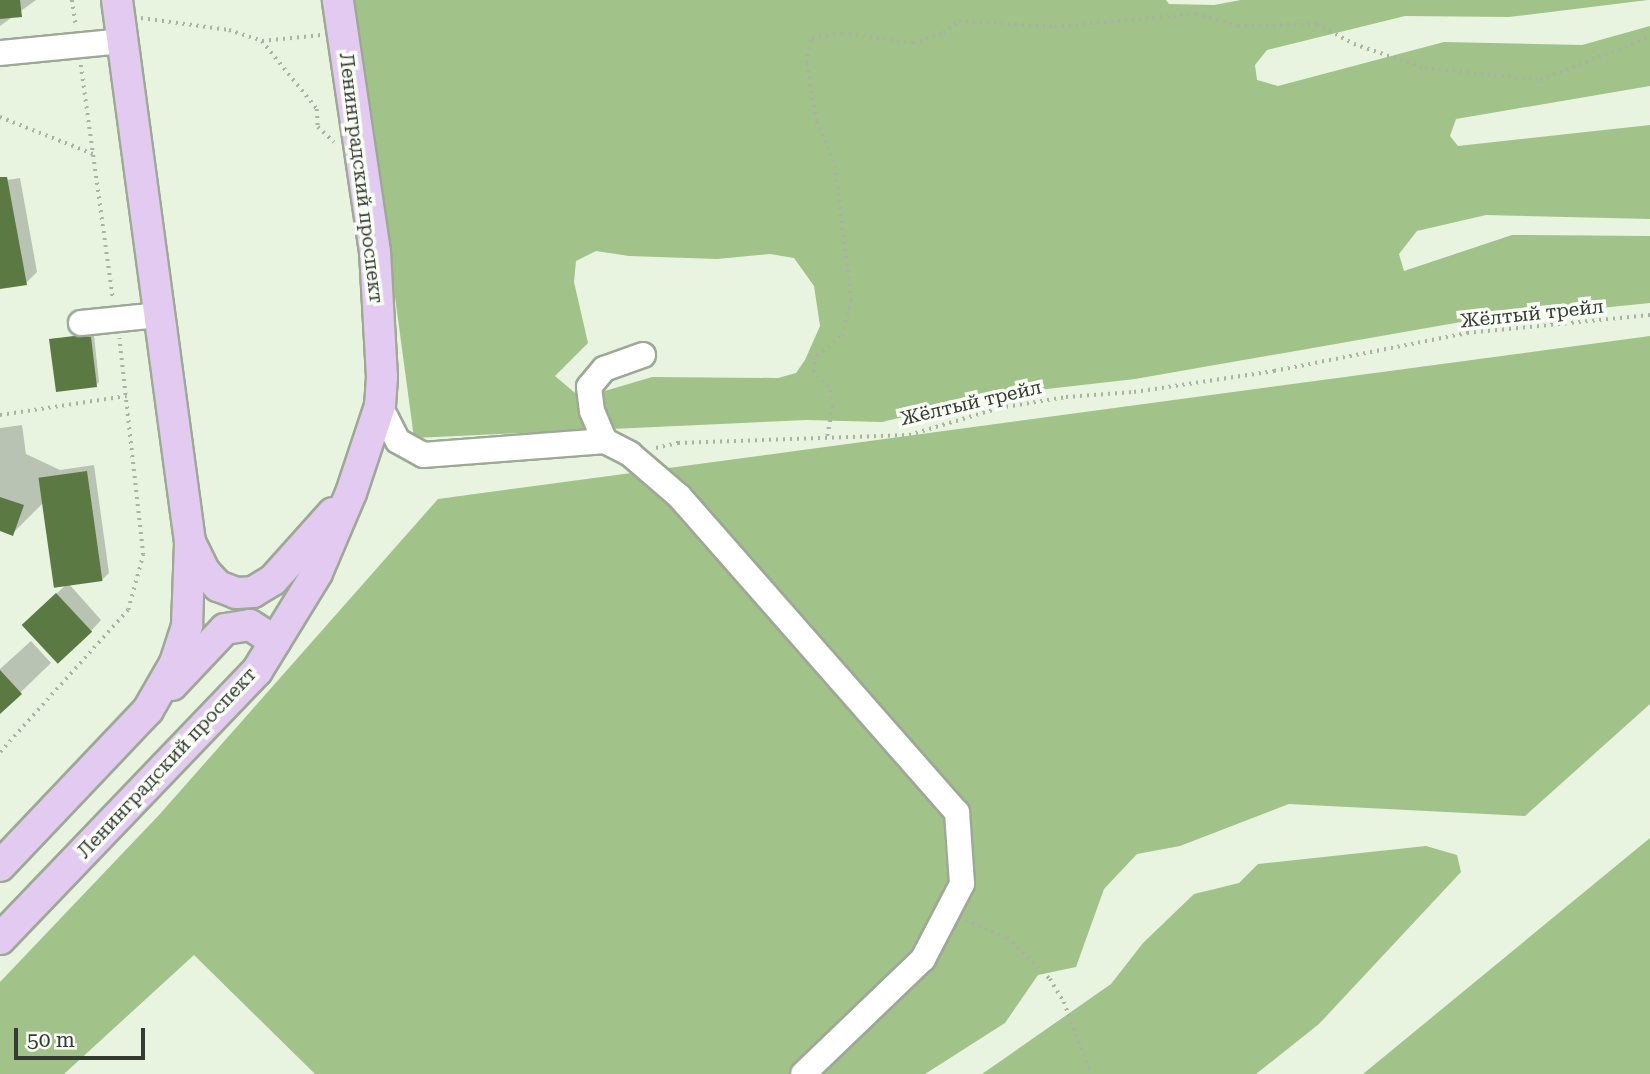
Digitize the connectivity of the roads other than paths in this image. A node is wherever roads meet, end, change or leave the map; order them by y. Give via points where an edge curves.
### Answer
1 (338, 0) edge
2 (119, 19) edge
3 (0, 52) edge
4 (158, 315) junction
5 (81, 323) dead end
6 (643, 355) dead end
7 (380, 406) junction
8 (605, 441) junction
9 (351, 493) junction
10 (190, 542) junction
11 (275, 641) junction
12 (148, 710) junction
13 (0, 866) edge
14 (0, 939) edge
15 (803, 1074) edge

1 - 7 main road, Ленинградский проспект via 375,252
2 - 3 lane via 78,45
2 - 4 main road
4 - 5 lane
4 - 10 main road
6 - 8 lane via 604,369 589,387 592,411
7 - 8 lane via 398,441 423,455
7 - 9 main road, Ленинградский проспект
8 - 15 lane via 630,454 679,496 957,812 962,884 923,959
9 - 10 main road via 273,580 253,592 236,593 218,586 204,571
9 - 11 main road, Ленинградский проспект via 317,573
10 - 12 main road via 187,625 175,663
11 - 12 main road via 250,625 225,629
11 - 14 main road, Ленинградский проспект via 257,671
12 - 13 main road

